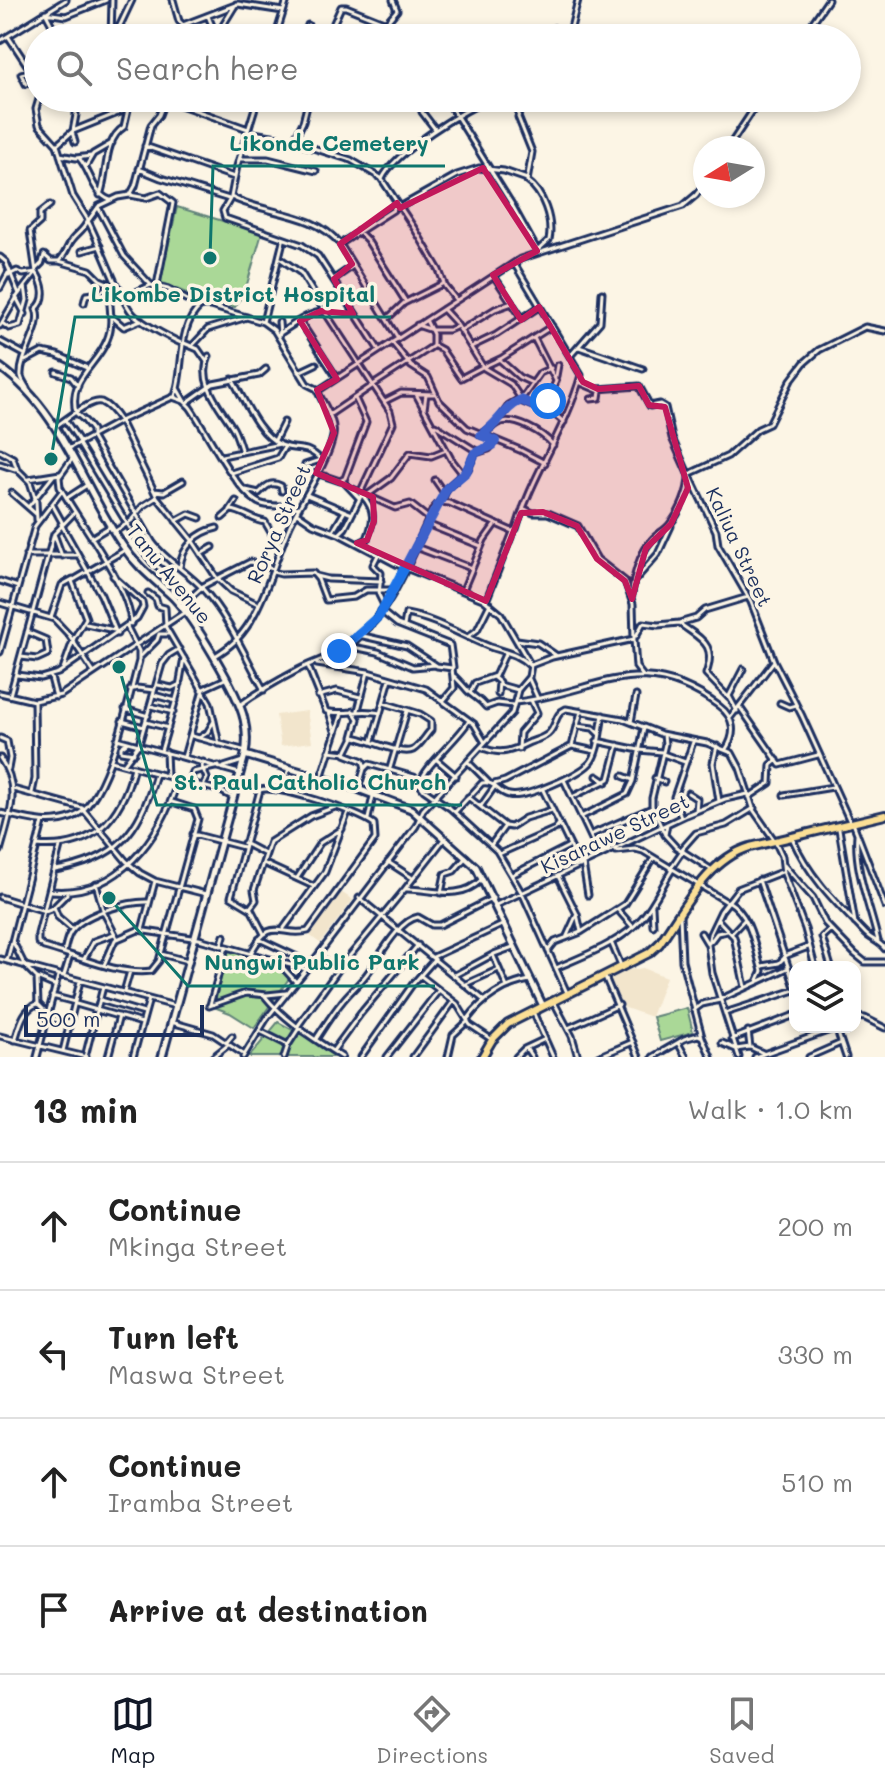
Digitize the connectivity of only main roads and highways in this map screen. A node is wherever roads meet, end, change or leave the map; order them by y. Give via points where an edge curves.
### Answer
1 (885, 815) edge
2 (482, 1057) edge

1 - 2 main road via 739,850 712,870 649,953 508,1024

